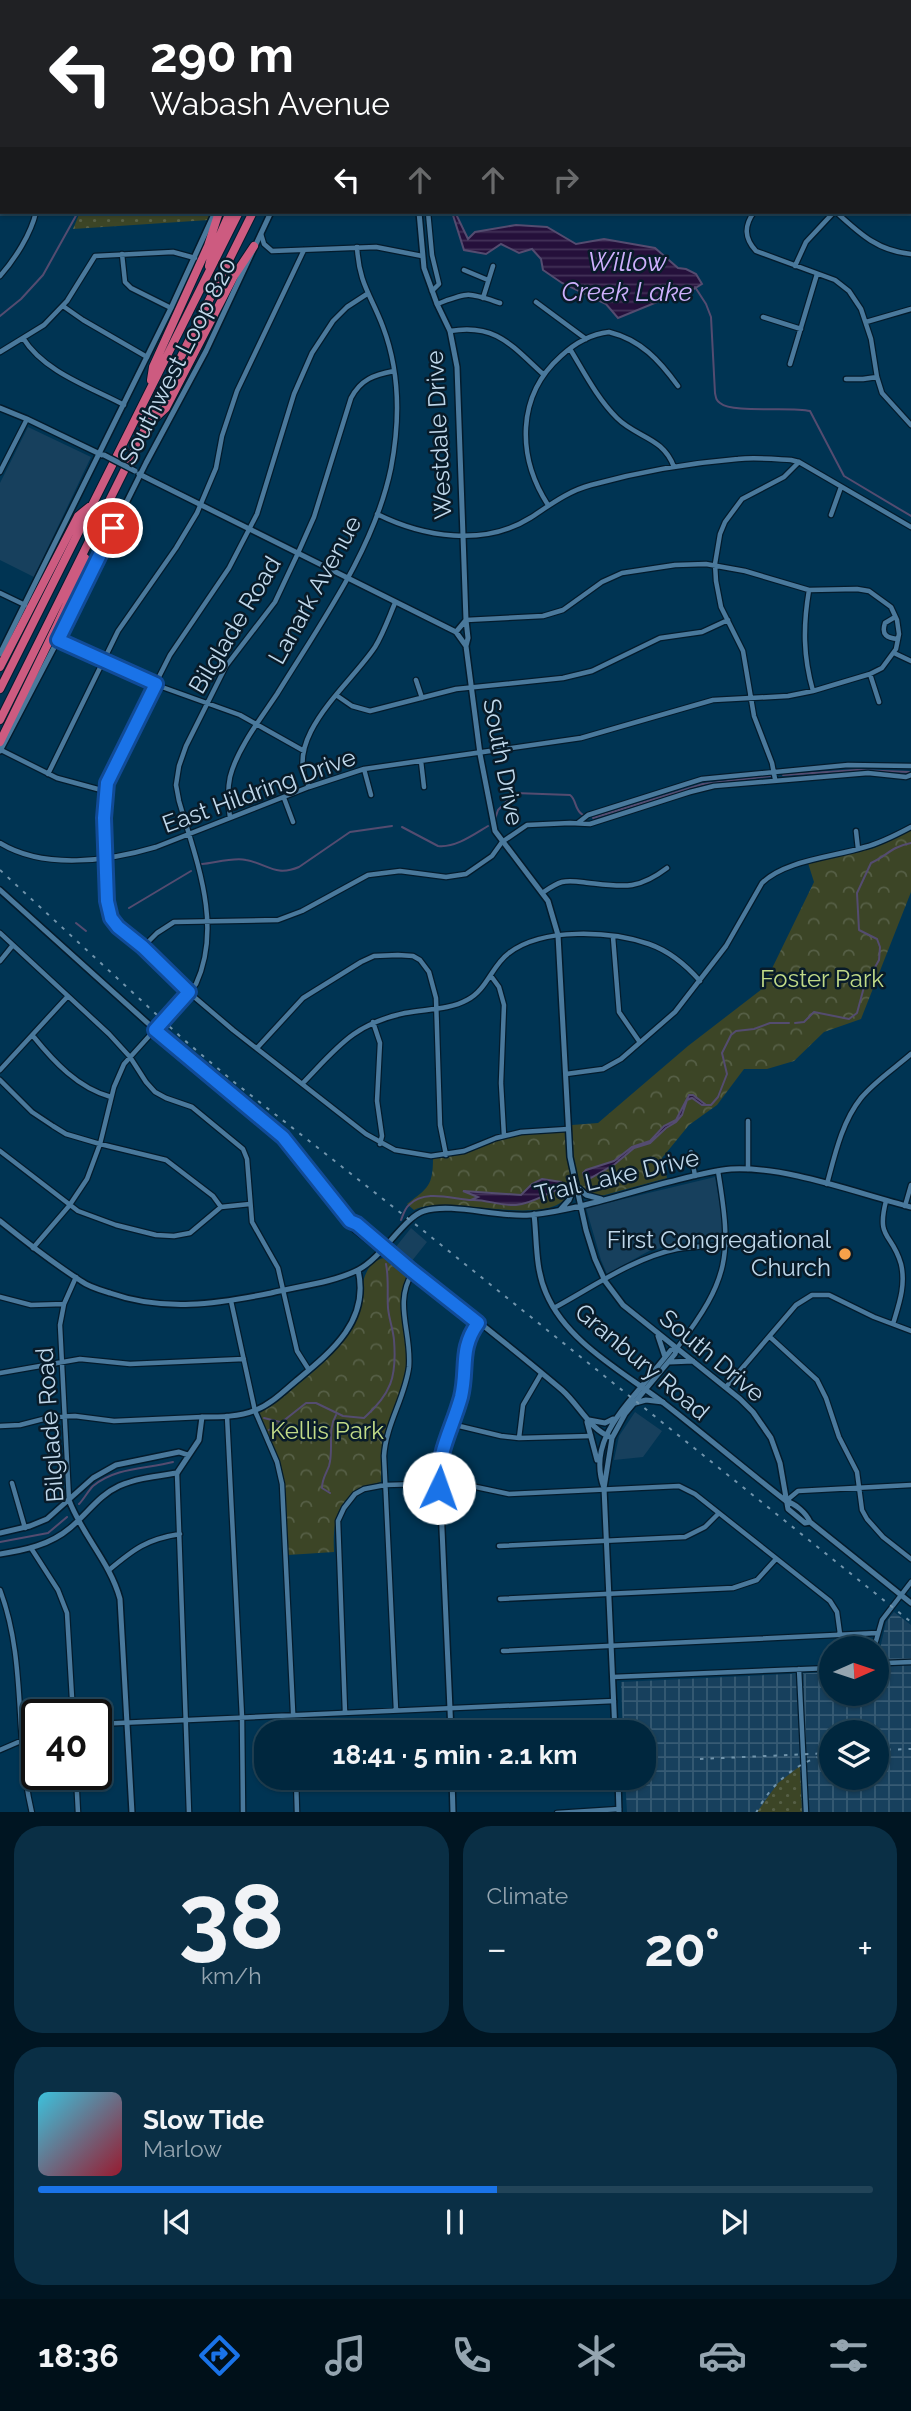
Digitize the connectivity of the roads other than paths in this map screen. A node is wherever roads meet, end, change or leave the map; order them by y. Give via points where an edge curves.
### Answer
1 (35, 214) edge
2 (216, 214) edge
3 (216, 214) edge
4 (229, 214) edge
5 (238, 214) edge
6 (252, 214) edge
7 (270, 214) edge
8 (419, 214) edge
9 (428, 214) edge
10 (753, 214) edge
11 (833, 214) edge
12 (837, 214) edge
13 (261, 234) junction
14 (254, 246) junction
15 (357, 247) junction
16 (304, 250) junction
17 (122, 254) junction
18 (911, 254) edge
19 (422, 256) junction
20 (195, 258) junction
21 (493, 266) dead end
22 (795, 266) junction
23 (464, 271) dead end
24 (208, 272) junction
25 (817, 274) junction
26 (0, 276) edge
27 (488, 280) junction
28 (432, 291) junction
29 (368, 294) junction
30 (483, 298) junction
31 (536, 302) dead end
32 (500, 303) dead end
33 (436, 304) junction
34 (63, 306) junction
35 (171, 308) junction
36 (911, 309) edge
37 (763, 317) dead end
38 (866, 322) junction
39 (801, 329) junction
40 (450, 331) junction
41 (23, 338) junction
42 (586, 339) junction
43 (570, 349) junction
44 (0, 352) edge
45 (147, 357) junction
46 (790, 364) dead end
47 (394, 371) junction
48 (543, 374) junction
49 (877, 377) junction
50 (846, 379) dead end
51 (678, 386) dead end
52 (149, 390) junction
53 (124, 405) junction
54 (0, 408) edge
55 (27, 419) junction
56 (149, 424) junction
57 (911, 425) edge
58 (101, 454) junction
59 (799, 462) junction
60 (674, 467) junction
61 (0, 471) edge
62 (137, 473) junction
63 (841, 487) junction
64 (92, 505) junction
65 (548, 505) junction
66 (200, 506) junction
67 (377, 514) junction
68 (831, 515) dead end
69 (911, 527) edge
70 (250, 529) junction
71 (462, 535) junction
72 (88, 545) junction
73 (298, 553) junction
74 (715, 564) junction
75 (347, 577) junction
76 (809, 590) junction
77 (0, 593) edge
78 (396, 603) junction
79 (25, 605) junction
80 (895, 617) junction
81 (466, 620) junction
82 (728, 621) junction
83 (456, 632) junction
84 (898, 639) junction
85 (58, 640) junction
86 (466, 646) junction
87 (894, 653) junction
88 (0, 654) edge
89 (103, 661) junction
90 (911, 661) edge
91 (0, 667) edge
92 (870, 674) junction
93 (416, 680) dead end
94 (156, 684) junction
95 (471, 686) junction
96 (0, 689) edge
97 (813, 691) junction
98 (336, 695) junction
99 (751, 697) junction
100 (422, 698) junction
101 (879, 702) dead end
102 (207, 703) junction
103 (0, 720) edge
104 (258, 724) junction
105 (0, 742) edge
106 (0, 751) edge
107 (304, 751) junction
108 (480, 754) junction
109 (421, 761) junction
110 (911, 766) edge
111 (364, 769) junction
112 (775, 772) junction
113 (48, 774) junction
114 (911, 775) edge
115 (775, 779) junction
116 (309, 787) junction
117 (424, 787) dead end
118 (105, 791) junction
119 (370, 795) dead end
120 (284, 798) junction
121 (588, 815) junction
122 (230, 818) junction
123 (293, 822) dead end
124 (578, 823) junction
125 (590, 824) junction
126 (911, 827) edge
127 (856, 831) dead end
128 (188, 834) junction
129 (502, 842) junction
130 (0, 843) edge
131 (858, 849) junction
132 (106, 857) junction
133 (667, 868) dead end
134 (0, 890) edge
135 (542, 893) junction
136 (208, 920) junction
137 (0, 933) edge
138 (558, 935) junction
139 (613, 937) junction
140 (13, 946) junction
141 (143, 947) junction
142 (0, 961) edge
143 (491, 976) junction
144 (700, 981) junction
145 (189, 992) junction
146 (68, 996) junction
147 (438, 1007) junction
148 (373, 1022) junction
149 (155, 1030) junction
150 (33, 1036) junction
151 (639, 1041) junction
152 (257, 1049) junction
153 (911, 1054) edge
154 (130, 1056) junction
155 (0, 1070) edge
156 (566, 1074) junction
157 (0, 1080) edge
158 (302, 1084) junction
159 (111, 1097) junction
160 (748, 1121) dead end
161 (568, 1129) junction
162 (504, 1136) junction
163 (100, 1144) junction
164 (380, 1144) junction
165 (0, 1151) edge
166 (691, 1152) dead end
167 (446, 1155) junction
168 (748, 1169) junction
169 (718, 1171) junction
170 (695, 1176) junction
171 (575, 1185) junction
172 (827, 1185) junction
173 (911, 1185) edge
174 (604, 1200) junction
175 (886, 1201) junction
176 (250, 1204) junction
177 (580, 1205) junction
178 (69, 1206) junction
179 (221, 1207) junction
180 (908, 1207) edge
181 (559, 1210) junction
182 (534, 1214) junction
183 (0, 1222) edge
184 (726, 1245) junction
185 (33, 1248) junction
186 (384, 1250) junction
187 (370, 1262) junction
188 (358, 1270) junction
189 (412, 1271) junction
190 (76, 1278) junction
191 (605, 1281) junction
192 (361, 1283) junction
193 (284, 1290) junction
194 (0, 1297) edge
195 (232, 1301) junction
196 (64, 1304) junction
197 (554, 1308) junction
198 (478, 1323) junction
199 (893, 1324) junction
200 (911, 1331) edge
201 (656, 1333) junction
202 (770, 1337) junction
203 (677, 1348) junction
204 (244, 1359) junction
205 (667, 1360) junction
206 (693, 1361) junction
207 (62, 1363) junction
208 (309, 1370) junction
209 (0, 1373) edge
210 (541, 1374) junction
211 (726, 1387) junction
212 (643, 1389) junction
213 (663, 1402) junction
214 (632, 1404) junction
215 (255, 1411) junction
216 (64, 1416) junction
217 (227, 1416) junction
218 (215, 1417) junction
219 (618, 1417) junction
220 (202, 1418) junction
221 (586, 1419) junction
222 (451, 1424) junction
223 (0, 1426) edge
224 (202, 1429) junction
225 (605, 1435) junction
226 (591, 1436) junction
227 (519, 1438) junction
228 (612, 1438) junction
229 (188, 1455) junction
230 (600, 1468) junction
231 (177, 1473) junction
232 (783, 1480) junction
233 (12, 1482) dead end
234 (439, 1483) junction
235 (385, 1485) junction
236 (911, 1485) edge
237 (604, 1488) junction
238 (859, 1488) junction
239 (770, 1489) junction
240 (69, 1500) junction
241 (786, 1501) junction
242 (719, 1513) junction
243 (78, 1521) junction
244 (25, 1528) junction
245 (0, 1533) edge
246 (180, 1534) junction
247 (606, 1540) junction
248 (499, 1546) dead end
249 (32, 1548) junction
250 (0, 1555) edge
251 (776, 1559) junction
252 (911, 1559) edge
253 (109, 1570) junction
254 (911, 1582) edge
255 (0, 1590) edge
256 (609, 1593) junction
257 (901, 1595) junction
258 (500, 1599) dead end
259 (911, 1603) edge
260 (877, 1633) junction
261 (840, 1634) junction
262 (876, 1636) edge
263 (611, 1645) junction
264 (503, 1651) dead end
265 (911, 1662) edge
266 (889, 1663) edge
267 (819, 1668) edge
268 (799, 1669) junction
269 (613, 1677) junction
270 (72, 1699) edge
271 (614, 1701) junction
272 (450, 1708) junction
273 (396, 1710) junction
274 (345, 1712) junction
275 (294, 1714) junction
276 (242, 1717) junction
277 (187, 1719) junction
278 (294, 1720) edge
279 (450, 1720) edge
280 (615, 1720) edge
281 (128, 1722) junction
282 (112, 1723) edge
283 (21, 1739) joint
284 (0, 1750) edge
285 (27, 1790) edge
286 (77, 1790) edge
287 (296, 1790) edge
288 (453, 1790) edge
289 (618, 1790) edge
290 (619, 1811) edge
291 (32, 1812) edge
292 (78, 1812) edge
293 (132, 1812) edge
294 (189, 1812) edge
295 (243, 1812) edge
296 (297, 1812) edge
297 (453, 1812) edge
298 (557, 1812) edge
299 (806, 1812) edge

1 - 26 street
2 - 20 street, Southwest Loop 820
3 - 52 highway via 208,246 153,367
4 - 24 highway
5 - 24 highway
6 - 56 highway
7 - 13 street, Southwest Loop 820
8 - 19 street, Westdale Drive
9 - 28 street via 439,284
10 - 22 street via 746,229 752,246
11 - 22 street via 806,242
12 - 18 street via 877,246
13 - 14 street, Southwest Loop 820
13 - 16 street via 269,249
14 - 56 highway via 166,408
14 - 62 street, Southwest Loop 820 via 232,300
15 - 16 street
15 - 19 street
15 - 29 street, Lanark Avenue via 358,270
16 - 66 street via 237,391 216,468
17 - 20 street via 173,252
17 - 34 street via 95,256
17 - 35 street via 125,282
19 - 28 street, Westdale Drive
20 - 35 street, Southwest Loop 820
21 - 27 street
22 - 25 street
23 - 27 street
24 - 52 highway
25 - 38 street via 844,285
25 - 39 street
27 - 30 street
28 - 33 street, Westdale Drive
29 - 47 street, Lanark Avenue
29 - 70 street via 333,321 312,354
30 - 32 street
30 - 33 street via 460,294
31 - 42 street
33 - 40 street, Westdale Drive
34 - 41 street
34 - 45 street
35 - 45 street, Southwest Loop 820
36 - 38 street
37 - 39 street
38 - 49 street
39 - 46 street
40 - 48 street via 473,328 491,332
40 - 71 street, Westdale Drive via 457,367
41 - 44 street
41 - 53 street via 49,365
42 - 43 street
42 - 51 street via 609,332 625,337 654,355
43 - 48 street
43 - 60 street via 611,411 665,449
45 - 53 street, Southwest Loop 820
47 - 67 street, Lanark Avenue via 394,446
47 - 73 street, Bilglade Road via 368,378 351,398
48 - 65 street via 527,417 526,454
49 - 50 street
49 - 57 street via 885,397
52 - 64 highway
53 - 58 street, Southwest Loop 820
54 - 55 street, South Drive
55 - 58 street, South Drive
55 - 61 street
56 - 72 highway
58 - 62 street, South Drive, bridge
58 - 79 street, Southwest Loop 820
59 - 60 street via 740,458
59 - 63 street
59 - 74 street via 784,477 742,499 720,534
60 - 65 street via 582,488
62 - 66 street, South Drive
62 - 85 street, Southwest Loop 820
63 - 68 street
63 - 69 street
64 - 91 highway via 78,516
64 - 96 highway
65 - 71 street via 516,525
66 - 70 street, South Drive
66 - 89 street
67 - 71 street via 432,534
67 - 75 street, Lanark Avenue
70 - 73 street, South Drive
70 - 94 street via 229,568 184,631
71 - 81 street, Westdale Drive
72 - 103 highway
72 - 105 highway via 83,569
73 - 75 street, South Drive
73 - 102 street, Bilglade Road via 275,602 236,650
74 - 76 street
74 - 81 street via 631,570 602,582 563,610 543,616
74 - 82 street via 718,594
75 - 78 street, South Drive
75 - 104 street, Lanark Avenue
76 - 80 street via 869,591 885,601
76 - 97 street via 803,638
77 - 79 street
78 - 83 street, South Drive
78 - 98 street via 375,646
79 - 88 street, Southwest Loop 820
80 - 84 street
80 - 84 street via 883,628 888,638
81 - 83 street
81 - 86 street, Westdale Drive
82 - 95 street via 702,632 660,638 580,675
82 - 99 street via 743,651
83 - 86 street, South Drive
84 - 87 street
85 - 89 street
85 - 106 street, Southwest Loop 820
86 - 95 street, South Drive
87 - 90 street
87 - 92 street, East Hildring Drive
89 - 94 street
89 - 113 street
92 - 97 street, East Hildring Drive
92 - 101 street
93 - 100 street
94 - 102 street
94 - 118 street
95 - 100 street
95 - 108 street, South Drive
97 - 99 street, East Hildring Drive
98 - 100 street via 370,711
98 - 107 street
99 - 108 street, East Hildring Drive via 713,700 581,738
99 - 112 street
102 - 104 street
102 - 128 street, Bilglade Road via 186,746 176,785
104 - 107 street
104 - 122 street, Lanark Avenue via 231,774
106 - 113 street
107 - 116 street via 303,771
108 - 109 street, East Hildring Drive
108 - 129 street, South Drive via 491,819
109 - 111 street, East Hildring Drive
109 - 117 street
110 - 112 street via 848,765
111 - 116 street, East Hildring Drive
111 - 119 street
112 - 115 street
112 - 121 street via 702,779
113 - 118 street
114 - 115 street
115 - 125 street via 714,786
116 - 120 street, East Hildring Drive
118 - 132 street
120 - 122 street, East Hildring Drive
120 - 123 street
121 - 124 street
121 - 125 street
122 - 128 street, East Hildring Drive
124 - 125 street
124 - 129 street via 527,825
126 - 131 street
127 - 131 street
128 - 132 street, East Hildring Drive via 144,851
128 - 136 street, Bilglade Road
129 - 135 street, South Drive
129 - 136 street via 492,856 466,874 446,877 400,871 368,875 278,920
130 - 132 street, East Hildring Drive via 37,858
131 - 144 street via 769,875
132 - 141 street via 111,918
133 - 135 street via 640,884 571,881
134 - 149 street
135 - 138 street, South Drive
136 - 141 street via 174,922
136 - 145 street, Bilglade Road via 203,968
137 - 140 street
138 - 139 street
138 - 143 street via 515,948
138 - 156 street, South Drive
139 - 144 street via 672,955
139 - 151 street via 619,1012
140 - 142 street
140 - 146 street
141 - 145 street
143 - 147 street via 471,998
143 - 162 street via 504,1005
144 - 151 street via 675,1012
145 - 149 street, Bilglade Road
145 - 152 street
146 - 150 street
146 - 154 street
147 - 148 street
147 - 152 street via 429,972 419,960 405,955 374,956 303,998
147 - 167 street via 440,1125
148 - 158 street via 348,1038
148 - 164 street via 380,1043
149 - 154 street, Bilglade Road
149 - 186 street via 283,1137 350,1221
150 - 155 street
150 - 159 street via 69,1075
151 - 156 street via 603,1069
152 - 158 street
153 - 172 street via 871,1087 853,1109
154 - 159 street, Bilglade Road
154 - 176 street via 155,1091 192,1107 243,1149
156 - 161 street, South Drive
157 - 163 street via 41,1119
158 - 164 street
159 - 163 street, Bilglade Road
160 - 168 street
161 - 162 street
161 - 171 street, South Drive
162 - 167 street
163 - 178 street, Bilglade Road via 87,1179
163 - 179 street via 166,1160
164 - 167 street via 409,1154
165 - 178 street
166 - 170 street
168 - 169 street, Trail Lake Drive
168 - 172 street, Trail Lake Drive
169 - 170 street, Trail Lake Drive
169 - 184 street
170 - 174 street, Trail Lake Drive
171 - 174 street via 586,1195
171 - 177 street, South Drive
171 - 181 street
172 - 175 street, Trail Lake Drive
173 - 180 street
174 - 177 street, Trail Lake Drive
175 - 180 street, Trail Lake Drive
175 - 199 street via 882,1228 900,1262 903,1286
176 - 179 street
176 - 193 street via 254,1226 276,1263
177 - 181 street, Trail Lake Drive
177 - 191 street, South Drive
178 - 179 street via 116,1225 174,1236 190,1233
178 - 185 street, Bilglade Road
181 - 182 street, Trail Lake Drive
182 - 186 street, Trail Lake Drive via 431,1209 414,1216
182 - 197 street, Granbury Road via 538,1266
183 - 185 street, Trail Lake Drive
184 - 191 street via 670,1251
184 - 203 street via 716,1289
185 - 190 street, Trail Lake Drive
186 - 187 street, Trail Lake Drive
186 - 189 street
187 - 188 street, Trail Lake Drive
187 - 192 street
188 - 192 street
188 - 193 street, Trail Lake Drive
189 - 198 street
189 - 235 street via 403,1293 409,1367 386,1437
190 - 195 street, Trail Lake Drive via 148,1304
190 - 196 street, Bilglade Road
191 - 197 street
191 - 201 street, South Drive via 623,1305
192 - 208 street via 349,1330
193 - 195 street, Trail Lake Drive
193 - 208 street via 297,1351
194 - 196 street via 31,1305
195 - 204 street
196 - 207 street, Bilglade Road
197 - 212 street, Granbury Road via 582,1341
198 - 210 street
198 - 222 street via 465,1348 462,1390
199 - 200 street
199 - 202 street via 829,1295 812,1295 796,1305
201 - 203 street, South Drive
201 - 205 street
202 - 211 street
202 - 238 street via 817,1380 857,1472
203 - 205 street
203 - 206 street, South Drive
204 - 207 street via 130,1364 80,1359
204 - 215 street
205 - 206 street
205 - 212 street
206 - 211 street, South Drive
207 - 209 street
207 - 216 street, Bilglade Road
208 - 215 street
210 - 221 street via 564,1392
210 - 227 street via 523,1405
211 - 232 street, South Drive via 766,1429
212 - 213 street, Granbury Road
212 - 214 street
212 - 219 street
213 - 214 street
213 - 239 street, Granbury Road
214 - 228 street
215 - 217 street
215 - 275 street via 282,1484
216 - 220 street via 107,1421
216 - 223 street
216 - 240 street, Bilglade Road
217 - 218 street
217 - 276 street
218 - 220 street
218 - 224 street
219 - 221 street via 605,1423
219 - 225 street
220 - 224 street
221 - 225 street
221 - 226 street
222 - 227 street
222 - 234 street via 441,1451
224 - 229 street
225 - 228 street
225 - 230 street
226 - 227 street
226 - 230 street
228 - 237 street
229 - 231 street
229 - 240 street via 179,1452 116,1465
230 - 237 street
231 - 243 street via 119,1486
231 - 246 street
232 - 239 street
232 - 241 street, South Drive
233 - 244 street
234 - 235 street
234 - 237 street via 509,1494
234 - 272 street
235 - 273 street
235 - 274 street via 355,1494 338,1521
236 - 238 street
237 - 242 street via 679,1486
237 - 247 street
238 - 241 street via 798,1491
238 - 252 street via 867,1519
239 - 241 street, Granbury Road
240 - 243 street, Bilglade Road
240 - 244 street via 47,1519
241 - 257 street, Granbury Road
242 - 247 street via 691,1535
242 - 251 street
243 - 249 street via 56,1538
243 - 253 street, Bilglade Road
244 - 245 street
246 - 253 street via 145,1542
246 - 277 street
247 - 248 street
247 - 256 street
249 - 250 street
249 - 270 street via 67,1613
251 - 256 street via 745,1586
251 - 261 street via 836,1608
253 - 281 street, Bilglade Road via 121,1609
254 - 257 street
255 - 283 street via 14,1634
256 - 258 street
256 - 263 street
257 - 259 street, Granbury Road
257 - 260 street
260 - 261 street
260 - 262 street
261 - 263 street
263 - 264 street
263 - 269 street
265 - 266 street
267 - 268 street
268 - 269 street
268 - 299 street
269 - 271 street
271 - 272 street
271 - 280 street
272 - 273 street
272 - 279 street
273 - 274 street
274 - 275 street
275 - 276 street
275 - 278 street
276 - 277 street
276 - 295 street
277 - 281 street
277 - 294 street
281 - 282 street
281 - 293 street, Bilglade Road
283 - 284 street
285 - 291 street
286 - 292 street
287 - 296 street
288 - 297 street
289 - 290 street
290 - 298 street

